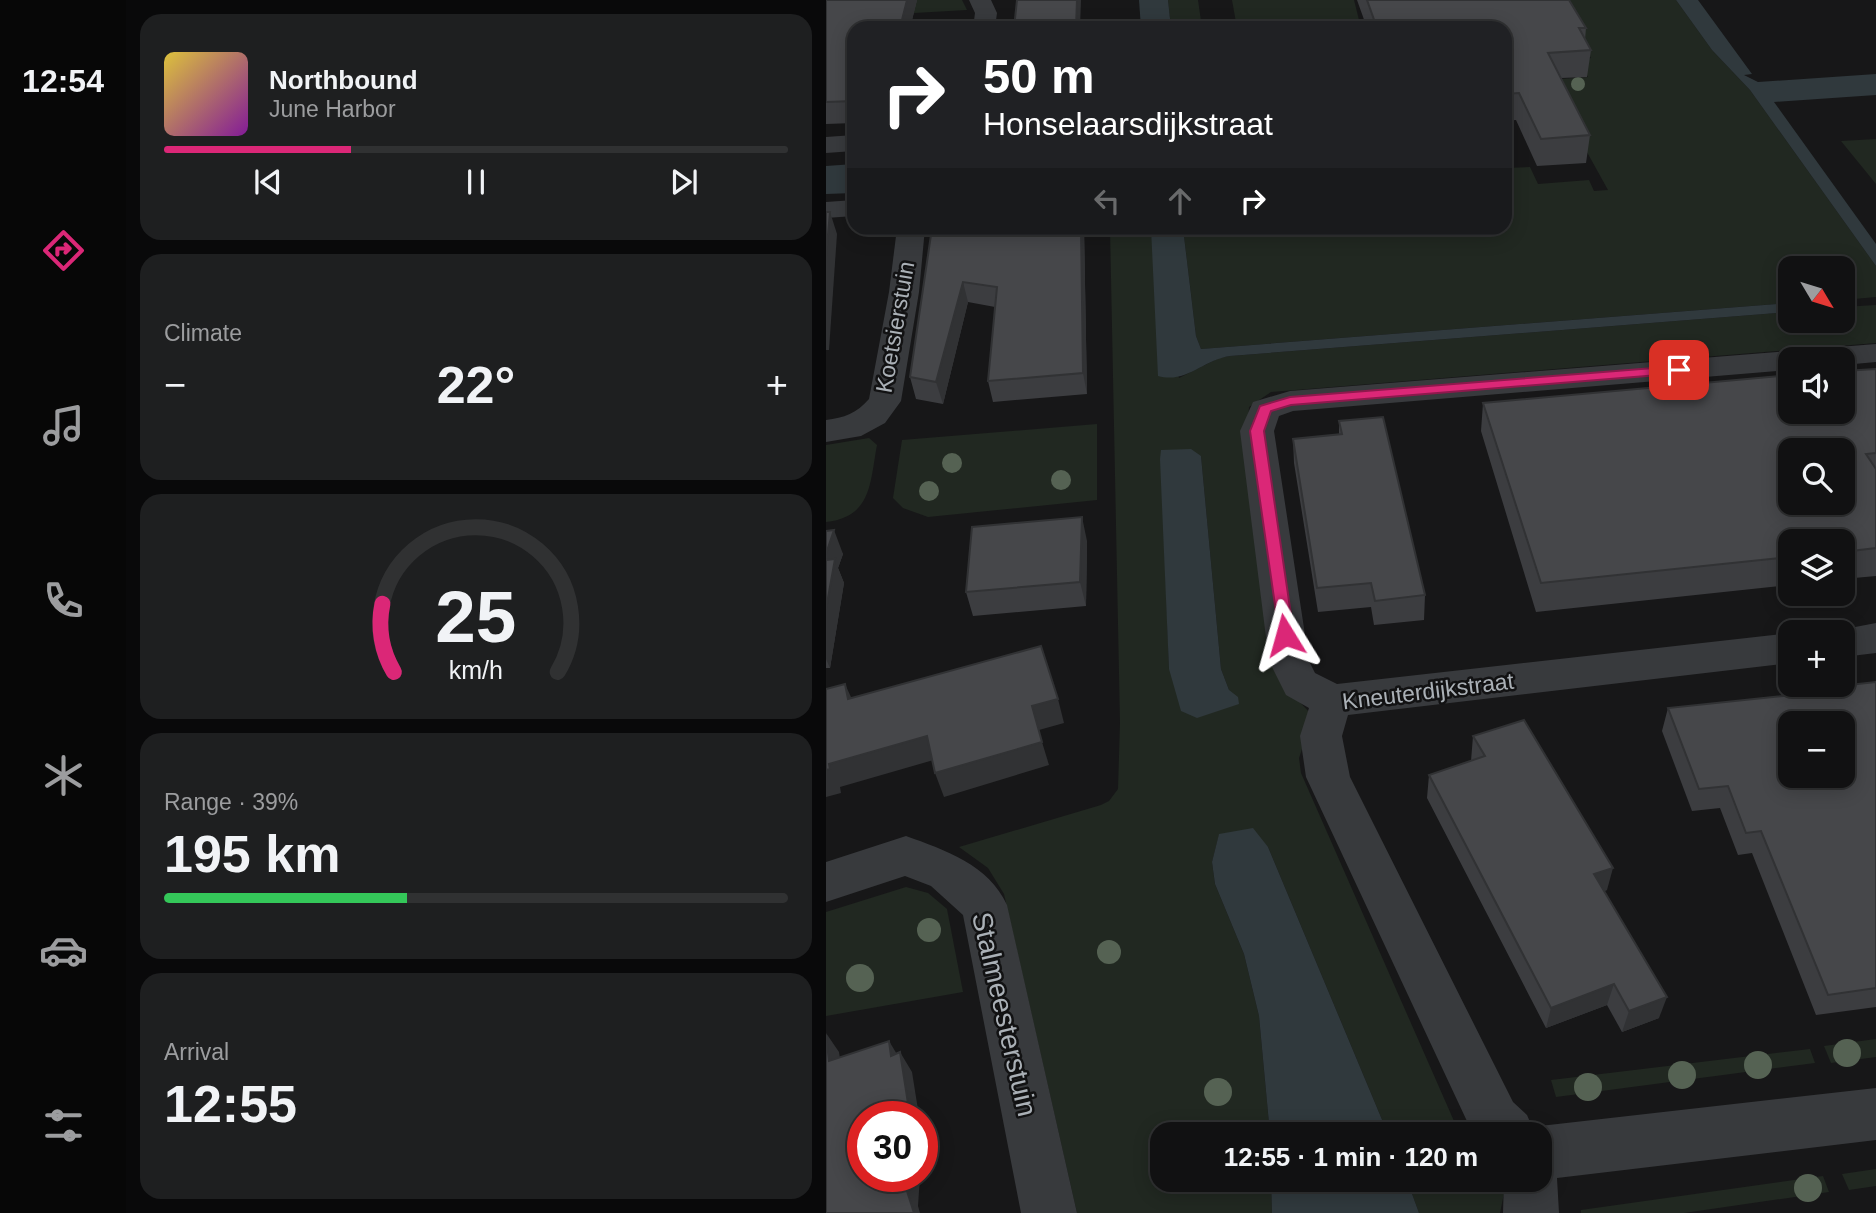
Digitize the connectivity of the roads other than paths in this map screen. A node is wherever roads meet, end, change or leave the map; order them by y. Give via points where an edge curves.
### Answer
1 (980, 0) edge
2 (985, 21) edge
3 (847, 144) edge
4 (826, 145) edge
5 (847, 208) edge
6 (826, 210) edge
7 (910, 235) edge
8 (1876, 353) edge
9 (1855, 355) edge
10 (1778, 361) edge
11 (826, 431) edge
12 (1876, 638) edge
13 (1855, 641) edge
14 (1778, 649) edge
15 (1332, 701) junction
16 (826, 882) edge
17 (1876, 1115) edge
18 (1495, 1122) edge
19 (1552, 1152) edge
20 (1531, 1192) edge
21 (1049, 1213) edge
22 (1531, 1213) edge

1 - 2 street
3 - 4 street
5 - 6 street
7 - 11 street, Koetsierstuin via 884,401 873,416 849,428
8 - 9 street
10 - 15 street via 1290,401 1265,409 1257,431 1289,661 1300,684
12 - 13 street
14 - 15 street, Kneuterdijkstraat
15 - 18 street, Kneuterdijkstraat via 1321,736 1328,777
16 - 21 street, Stalmeesterstuin via 906,856 947,872 984,905
17 - 19 street
20 - 22 street

